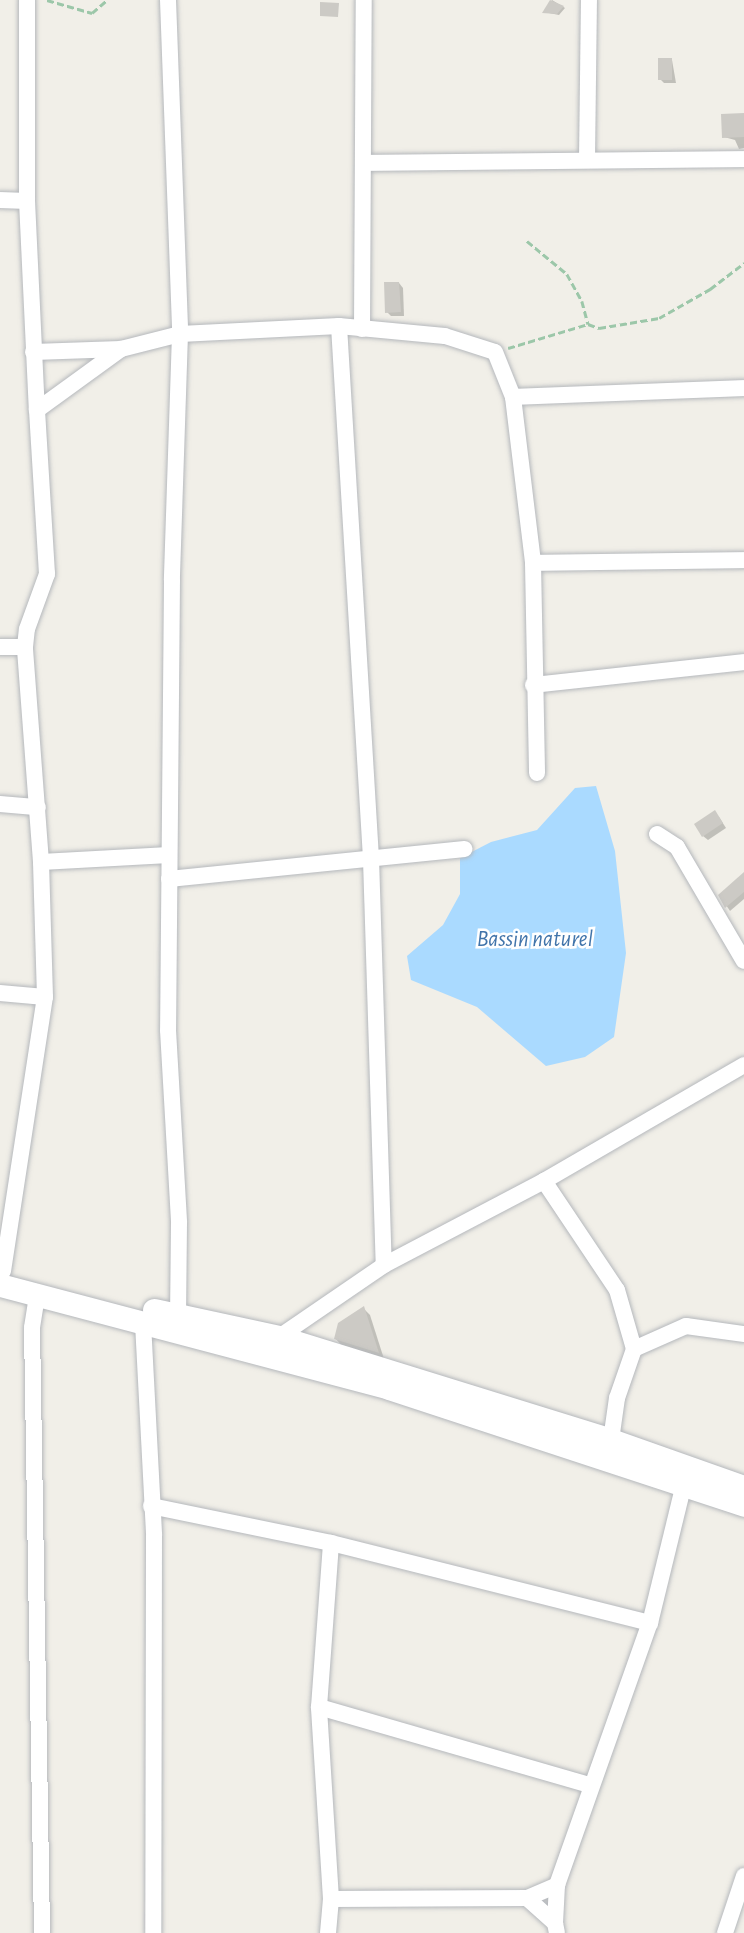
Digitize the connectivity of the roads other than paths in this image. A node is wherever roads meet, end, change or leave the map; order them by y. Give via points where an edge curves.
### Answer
1 (27, 0) edge
2 (168, 0) edge
3 (364, 0) edge
4 (589, 0) edge
5 (744, 159) edge
6 (587, 160) junction
7 (365, 163) junction
8 (0, 200) edge
9 (27, 201) junction
10 (339, 326) junction
11 (362, 328) junction
12 (180, 334) junction
13 (121, 349) junction
14 (33, 352) junction
15 (744, 388) edge
16 (513, 397) junction
17 (37, 410) junction
18 (744, 560) edge
19 (533, 563) junction
20 (0, 647) edge
21 (26, 648) junction
22 (744, 662) edge
23 (533, 685) junction
24 (537, 772) dead end
25 (0, 804) edge
26 (38, 807) junction
27 (657, 834) dead end
28 (464, 849) dead end
29 (169, 855) junction
30 (371, 859) junction
31 (41, 862) junction
32 (169, 879) junction
33 (744, 961) edge
34 (0, 993) edge
35 (45, 997) junction
36 (744, 1065) edge
37 (544, 1181) junction
38 (7, 1217) edge
39 (384, 1265) junction
40 (1, 1276) edge
41 (37, 1296) junction
42 (144, 1323) junction
43 (178, 1323) junction
44 (744, 1334) edge
45 (279, 1337) junction
46 (634, 1349) junction
47 (611, 1440) junction
48 (684, 1483) junction
49 (744, 1487) edge
50 (744, 1505) edge
51 (151, 1506) junction
52 (331, 1543) junction
53 (650, 1623) junction
54 (319, 1707) junction
55 (590, 1785) junction
56 (744, 1876) edge
57 (557, 1885) junction
58 (740, 1896) edge
59 (527, 1898) junction
60 (331, 1899) junction
61 (556, 1928) edge
62 (42, 1933) edge
63 (153, 1933) edge
64 (328, 1933) edge
65 (724, 1933) edge

1 - 9 street
2 - 12 street
3 - 7 street
4 - 6 street
5 - 6 street
6 - 7 street
7 - 11 street
8 - 9 street
9 - 14 street
10 - 11 street
10 - 12 street
10 - 30 street
11 - 16 street via 445,336 495,352
12 - 13 street
12 - 29 street
13 - 14 street
13 - 17 street
14 - 17 street
15 - 16 street
16 - 19 street
17 - 21 street via 47,574 27,629
18 - 19 street
19 - 23 street
20 - 21 street
21 - 26 street
22 - 23 street
23 - 24 street
25 - 26 street
26 - 31 street
27 - 33 street via 677,846
28 - 30 street
29 - 31 street
29 - 32 street
30 - 32 street
30 - 39 street
31 - 35 street
32 - 43 street via 168,1030 179,1223
34 - 35 street
35 - 38 street
36 - 37 street
37 - 39 street
37 - 46 street via 617,1290
38 - 40 street
39 - 45 street
40 - 41 main road
40 - 43 main road
41 - 42 main road
41 - 62 street via 32,1328
42 - 43 main road
42 - 51 street
43 - 45 main road
43 - 48 main road
44 - 46 street via 686,1326
45 - 47 main road
46 - 47 street via 617,1398
47 - 49 main road
48 - 50 main road
48 - 53 street
51 - 52 street
51 - 63 street
52 - 53 street
52 - 54 street
53 - 55 street
54 - 55 street
54 - 60 street
55 - 57 street
56 - 58 street
57 - 59 street
57 - 61 street
58 - 65 street
59 - 60 street
59 - 61 street
60 - 64 street

